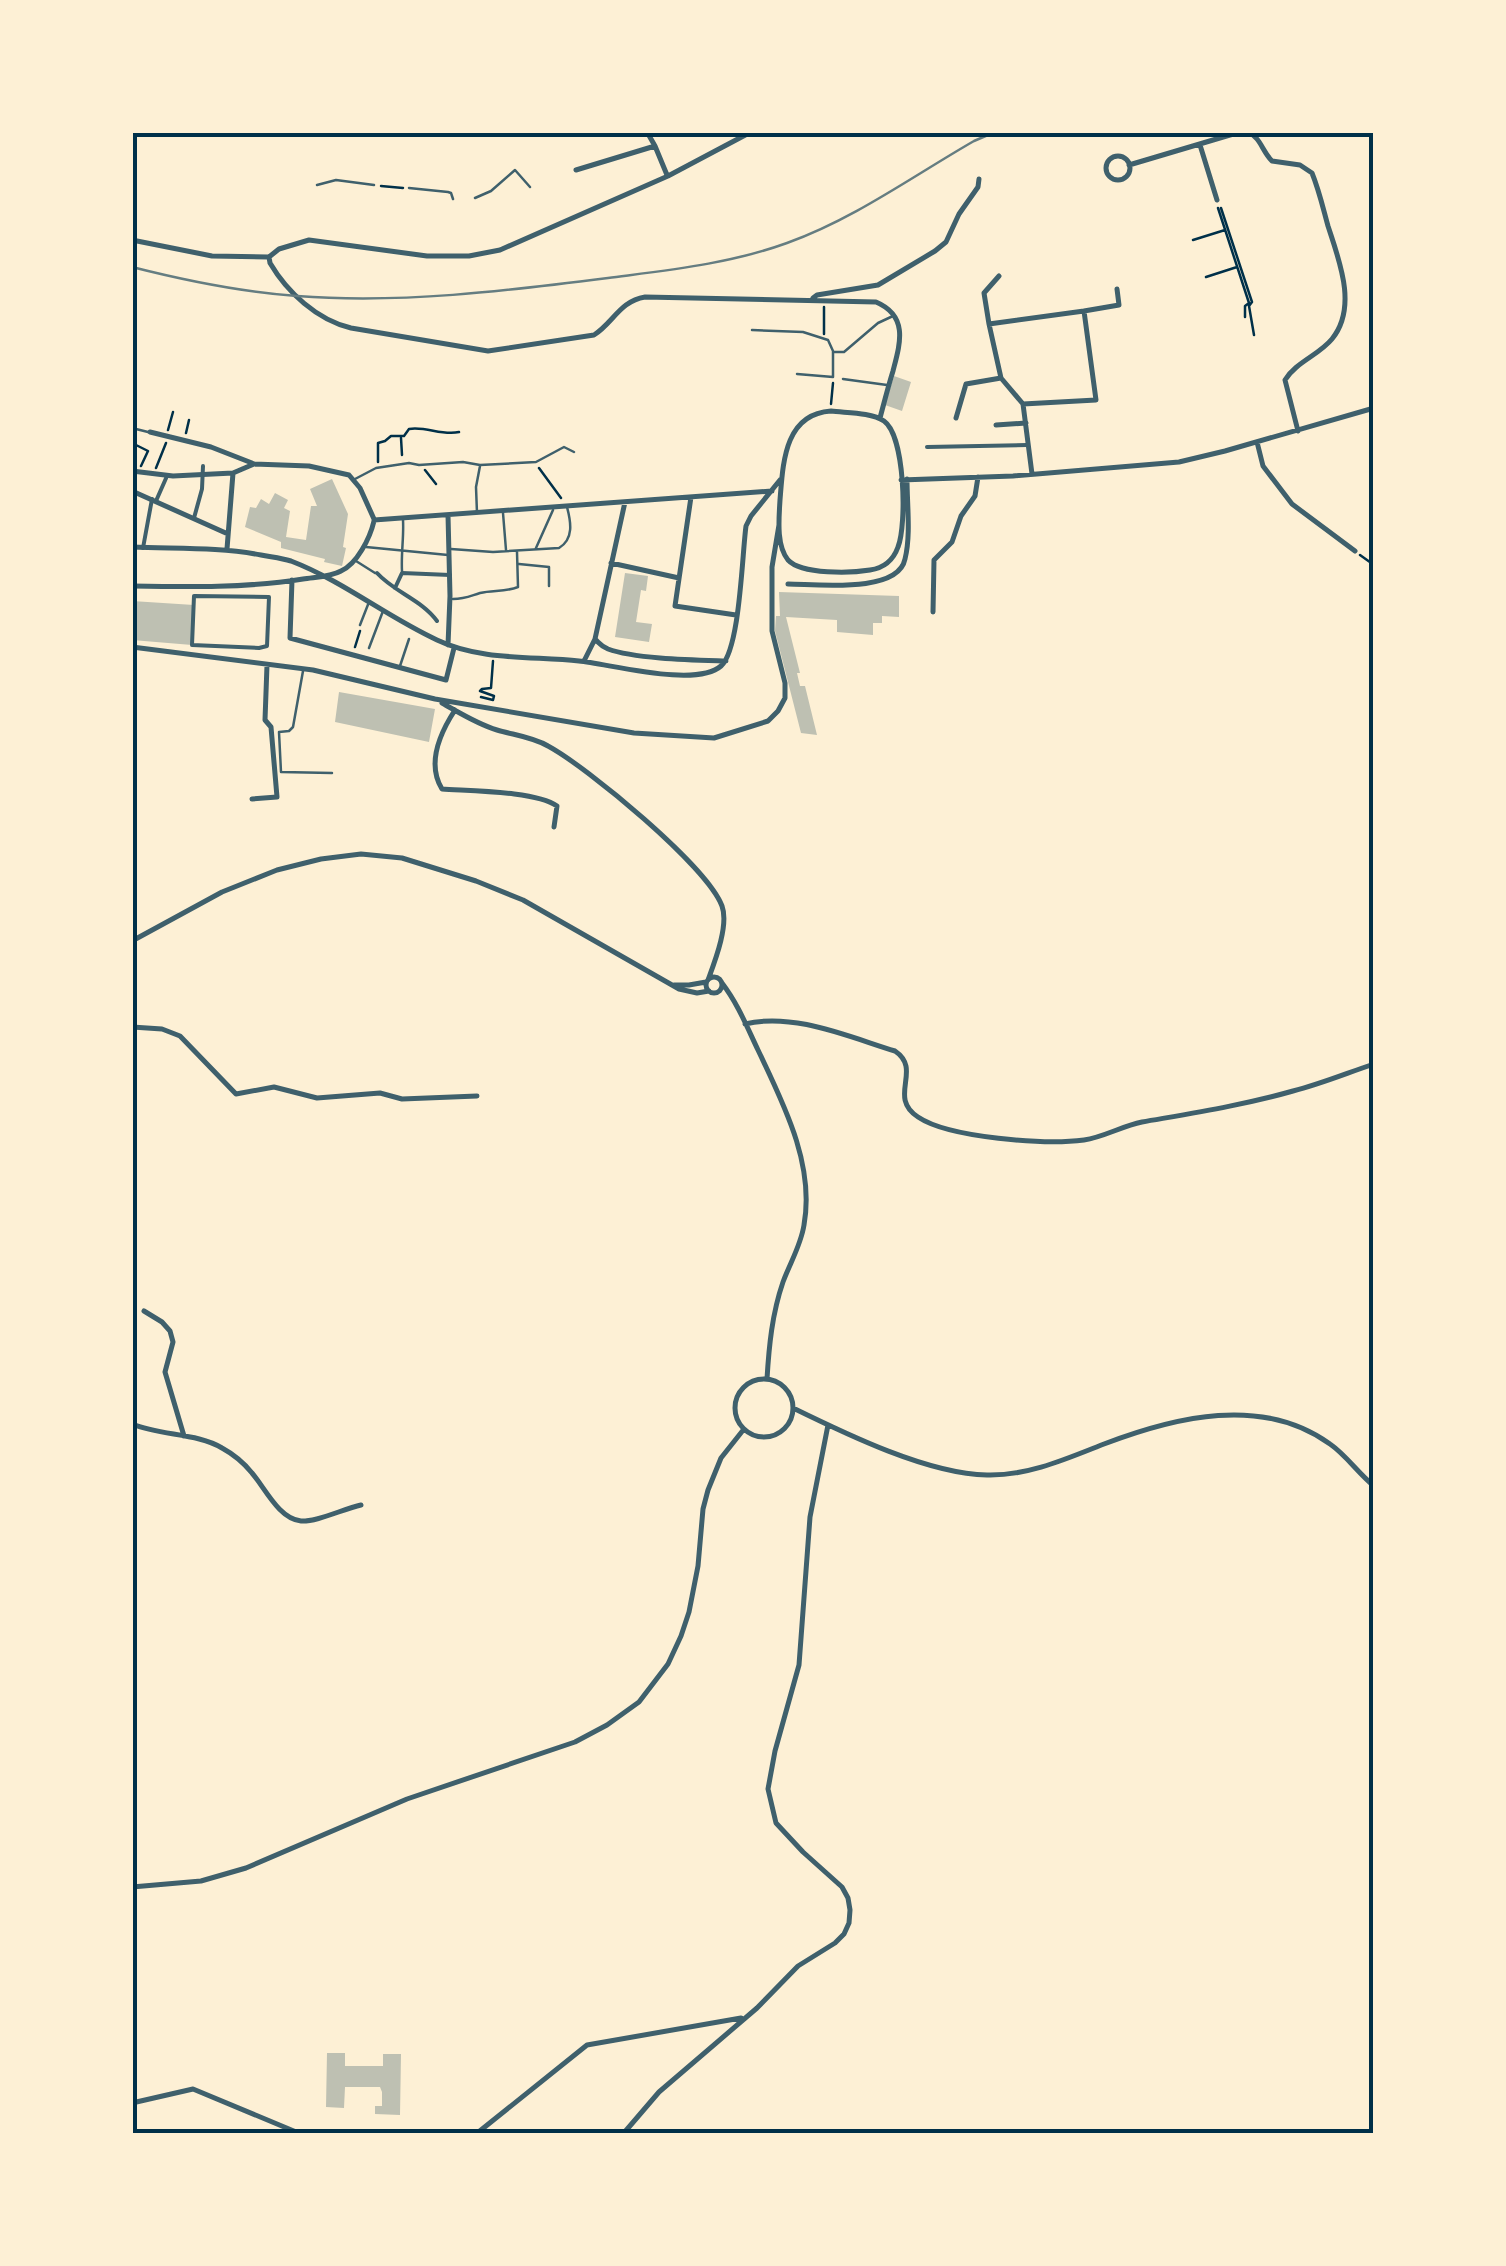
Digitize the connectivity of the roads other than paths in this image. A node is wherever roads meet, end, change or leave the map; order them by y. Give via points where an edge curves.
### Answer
1 (647, 132) edge
2 (751, 132) edge
3 (1240, 132) edge
4 (1248, 132) edge
5 (1200, 144) junction
6 (656, 146) junction
7 (1129, 164) junction
8 (576, 170) dead end
9 (668, 176) junction
10 (979, 178) dead end
11 (318, 185) dead end
12 (374, 185) road end
13 (530, 187) dead end
14 (409, 188) road end
15 (475, 198) dead end
16 (453, 199) dead end
17 (1218, 201) road end
18 (132, 240) edge
19 (269, 257) junction
20 (999, 276) dead end
21 (1116, 289) dead end
22 (810, 300) junction
23 (1084, 311) junction
24 (895, 316) junction
25 (989, 324) junction
26 (752, 330) dead end
27 (833, 352) junction
28 (797, 374) dead end
29 (843, 378) dead end
30 (1001, 378) junction
31 (889, 386) junction
32 (1023, 404) junction
33 (1374, 408) edge
34 (880, 418) junction
35 (956, 418) dead end
36 (1026, 423) junction
37 (996, 425) dead end
38 (132, 428) edge
39 (1298, 431) junction
40 (150, 432) joint
41 (1256, 442) junction
42 (1028, 444) junction
43 (927, 446) dead end
44 (574, 452) dead end
45 (254, 464) junction
46 (480, 465) junction
47 (203, 466) dead end
48 (135, 472) edge
49 (233, 473) junction
50 (203, 474) junction
51 (1032, 474) junction
52 (166, 476) junction
53 (352, 477) junction
54 (978, 477) junction
55 (780, 480) junction
56 (904, 480) junction
57 (132, 490) edge
58 (772, 491) junction
59 (692, 496) junction
60 (154, 500) junction
61 (625, 502) junction
62 (780, 503) junction
63 (760, 505) junction
64 (567, 507) junction
65 (554, 508) junction
66 (502, 511) junction
67 (477, 513) junction
68 (448, 515) junction
69 (194, 518) junction
70 (403, 518) junction
71 (374, 520) junction
72 (779, 525) junction
73 (228, 534) junction
74 (132, 547) edge
75 (362, 547) junction
76 (143, 548) junction
77 (227, 549) junction
78 (517, 550) junction
79 (535, 550) junction
80 (400, 551) junction
81 (506, 551) junction
82 (1355, 551) road end
83 (449, 552) junction
84 (355, 560) junction
85 (518, 564) junction
86 (612, 564) junction
87 (344, 570) junction
88 (402, 573) junction
89 (377, 574) joint
90 (450, 575) junction
91 (322, 576) junction
92 (680, 578) junction
93 (292, 580) junction
94 (788, 584) dead end
95 (340, 585) junction
96 (132, 586) edge
97 (548, 586) dead end
98 (396, 588) junction
99 (268, 597) joint
100 (450, 599) junction
101 (369, 601) junction
102 (384, 609) junction
103 (933, 612) dead end
104 (736, 615) junction
105 (437, 622) joint
106 (360, 624) road end
107 (449, 626) junction
108 (409, 639) dead end
109 (596, 639) junction
110 (451, 646) junction
111 (368, 648) dead end
112 (133, 649) edge
113 (584, 661) junction
114 (726, 661) junction
115 (267, 665) junction
116 (400, 668) junction
117 (303, 669) junction
118 (435, 700) junction
119 (455, 710) junction
120 (332, 773) dead end
121 (252, 799) dead end
122 (554, 827) dead end
123 (132, 941) edge
124 (717, 956) junction
125 (707, 981) junction
126 (721, 982) junction
127 (671, 985) junction
128 (713, 992) junction
129 (732, 996) junction
130 (745, 1024) junction
131 (132, 1026) edge
132 (1374, 1064) edge
133 (477, 1096) dead end
134 (144, 1311) dead end
135 (768, 1380) junction
136 (793, 1408) junction
137 (132, 1424) edge
138 (828, 1426) junction
139 (744, 1429) junction
140 (184, 1437) junction
141 (1374, 1486) edge
142 (360, 1505) dead end
143 (132, 1887) edge
144 (744, 2017) junction
145 (132, 2103) edge
146 (300, 2134) edge
147 (476, 2134) edge
148 (623, 2134) edge

1 - 6 street
2 - 9 street
3 - 5 street
4 - 39 street via 1272,160 1300,164 1312,174 1343,277 1338,330 1285,380
5 - 7 street
5 - 17 street
6 - 8 street
6 - 9 street
7 - 7 street via 1114,156 1106,171 1118,180
9 - 19 street via 491,252 427,256 309,240
10 - 22 street via 946,242 935,250 878,285
11 - 12 lane
13 - 15 lane via 515,170
14 - 16 lane via 452,193
18 - 19 street via 212,256
19 - 22 street via 298,296 332,322 488,351 594,335 628,302 645,297
20 - 25 street via 984,293
21 - 23 street via 1119,305
22 - 24 street via 876,302
23 - 25 street
23 - 32 street via 1096,400
24 - 27 lane via 844,352
24 - 31 street via 901,337
25 - 30 street
26 - 27 lane via 824,336
27 - 28 lane via 833,377
29 - 31 lane
30 - 32 street
30 - 35 street via 966,384
31 - 34 street
32 - 36 street
33 - 39 street
34 - 55 street via 832,411 809,417 784,454
34 - 56 street via 895,436
36 - 37 street
36 - 42 street
38 - 40 lane
39 - 41 street
40 - 45 street
41 - 51 street via 1179,462
41 - 82 street via 1262,466 1292,504
42 - 43 street
42 - 51 street
44 - 46 lane via 564,447 536,462
45 - 49 street
45 - 53 street via 309,466
46 - 53 lane via 410,463
46 - 67 lane
47 - 50 street
48 - 52 street
49 - 50 street
49 - 73 street
50 - 52 street
50 - 69 street
51 - 54 street
52 - 60 street
53 - 71 street
54 - 56 street
54 - 103 street via 976,496 952,542 934,560
55 - 58 street
55 - 62 street
56 - 72 street via 900,540 880,568 799,567 786,556
56 - 94 street via 906,558 897,574 868,584
57 - 60 street
58 - 59 street
58 - 63 street
59 - 61 street
59 - 92 street
60 - 69 street
60 - 76 street
61 - 64 street
61 - 86 street
62 - 63 street
62 - 72 street
63 - 104 street via 746,526
64 - 65 street
64 - 79 lane via 572,526 566,544
65 - 66 street
65 - 79 lane
66 - 67 street
66 - 81 lane
67 - 68 street
68 - 70 street
68 - 83 street
69 - 73 street
70 - 71 street
70 - 80 lane
71 - 75 street
72 - 118 street via 772,631 786,690 778,712 762,725 714,738 648,735
73 - 77 street
74 - 76 street
75 - 80 lane
75 - 84 street
76 - 77 street
77 - 91 street via 288,560
78 - 79 lane
78 - 81 lane
78 - 85 lane
80 - 83 lane
80 - 88 lane
81 - 83 lane
83 - 90 street
84 - 87 street
84 - 89 lane
85 - 97 lane via 549,567
85 - 100 lane via 518,587
86 - 92 street
86 - 109 street
87 - 91 street
87 - 95 street
88 - 90 street
88 - 98 street
89 - 98 street
90 - 100 street
91 - 93 street
91 - 95 street
92 - 104 street via 675,606
93 - 96 street
93 - 116 street via 290,638
95 - 101 street
98 - 105 street
99 - 99 street via 194,596 192,645 267,646
100 - 107 street
101 - 102 street
101 - 106 lane
102 - 110 street
102 - 111 lane
104 - 114 street
105 - 107 lane
107 - 110 street
108 - 116 lane
109 - 113 street
109 - 114 street via 603,647 640,655
110 - 113 street
110 - 116 street via 446,680
112 - 115 street
113 - 114 street via 679,674 708,673
115 - 117 street
115 - 121 street via 265,720 271,726 277,797
117 - 118 street
117 - 120 lane via 292,727 279,732 281,772
118 - 119 street
119 - 122 street via 436,752 442,789 552,802
119 - 124 street via 545,744 642,817 720,902
123 - 127 street via 277,870 362,854 402,858 523,900
124 - 125 street
124 - 126 street
125 - 126 street
125 - 127 street
125 - 128 street
126 - 128 street
126 - 129 street
127 - 128 street
128 - 129 street
129 - 130 street
130 - 132 street via 824,1028 895,1051 907,1063 903,1094 910,1110 929,1123 1015,1139 1097,1137 1291,1092
130 - 135 street via 794,1136 806,1193 799,1246 772,1322
131 - 133 street via 180,1036 236,1094 274,1087 318,1098
134 - 140 street via 170,1332 165,1372
135 - 136 street via 783,1386
135 - 139 street via 750,1383 738,1396 736,1413
136 - 138 street
136 - 139 street via 787,1426 771,1437
137 - 140 street
138 - 141 street via 924,1462 984,1475 1040,1468 1168,1424 1245,1414 1319,1437
138 - 144 street via 810,1517 799,1665 768,1789 776,1823 842,1887 849,1923 835,1944 798,1966
139 - 143 street via 721,1458 708,1490 689,1612 675,1650 638,1702 575,1742 407,1800 246,1868 201,1881
140 - 142 street via 230,1452 292,1518 310,1520
144 - 147 street via 587,2045
144 - 148 street via 659,2092
145 - 146 street via 193,2089

